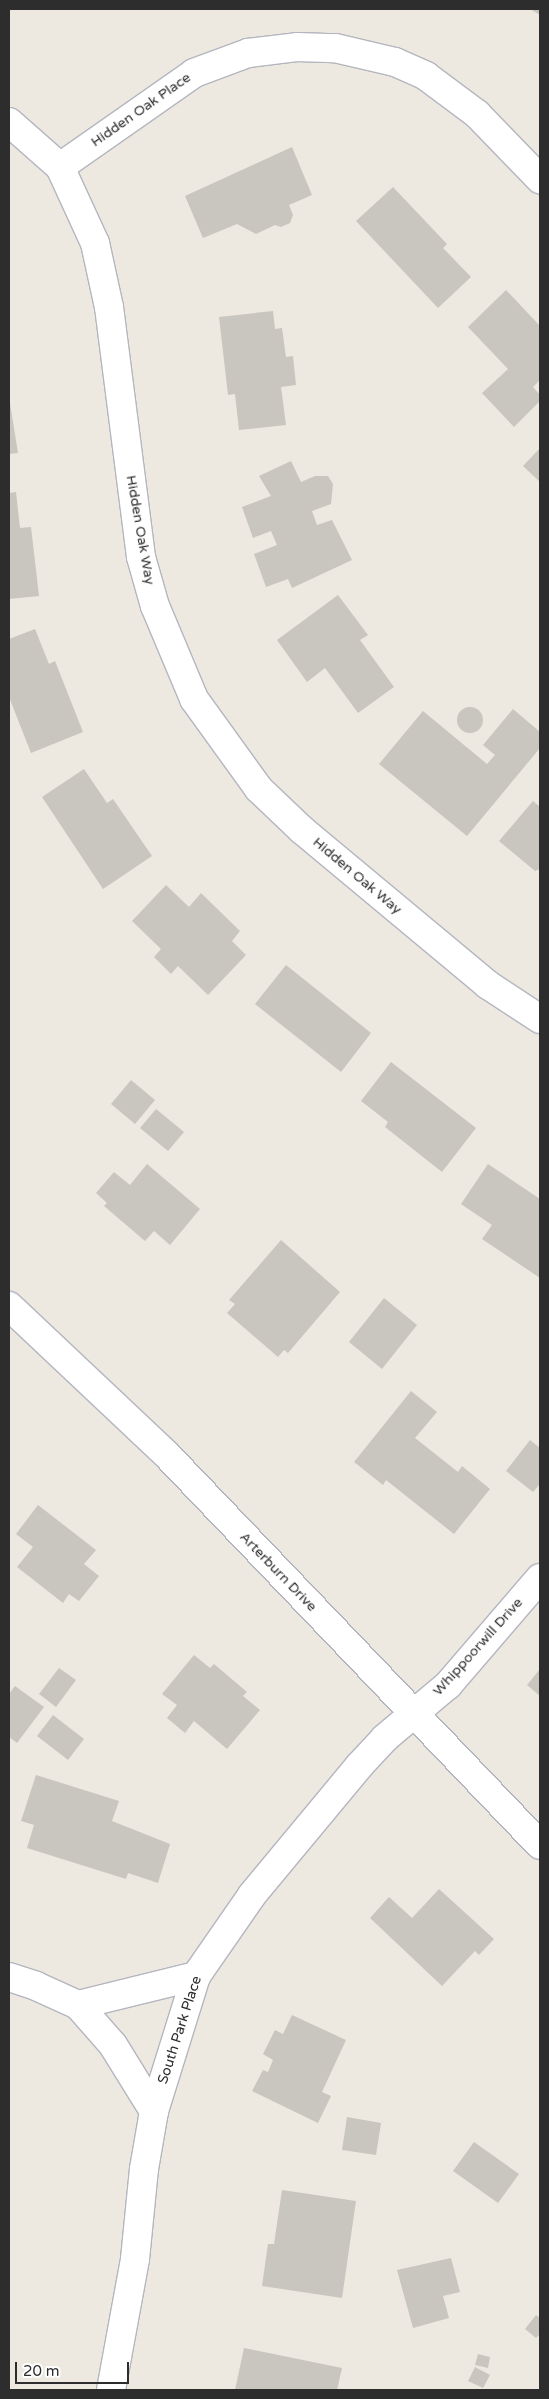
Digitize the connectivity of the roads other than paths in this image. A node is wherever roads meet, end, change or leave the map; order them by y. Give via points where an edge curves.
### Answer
1 (9, 122) edge
2 (60, 167) junction
3 (540, 179) edge
4 (540, 1019) edge
5 (9, 1306) edge
6 (540, 1578) edge
7 (413, 1714) junction
8 (540, 1846) edge
9 (196, 1976) junction
10 (9, 1977) edge
11 (78, 2005) junction
12 (154, 2111) junction
13 (110, 2390) edge

1 - 2 street, Hidden Oak Way
2 - 3 street, Hidden Oak Place via 194,72 248,53 296,47 370,54 426,76 477,114
2 - 4 street, Hidden Oak Way via 95,243 109,307 141,557 155,606 194,699 259,789 302,830 488,985
5 - 7 street, Arterburn Drive via 165,1453
6 - 7 street, Whippoorwill Drive via 448,1685
7 - 8 street, Arterburn Drive
7 - 9 street, South Park Place via 359,1766 258,1887
9 - 11 street
9 - 12 street, South Park Place
10 - 11 street
11 - 12 street via 113,2045
12 - 13 street, South Park Place via 135,2258

